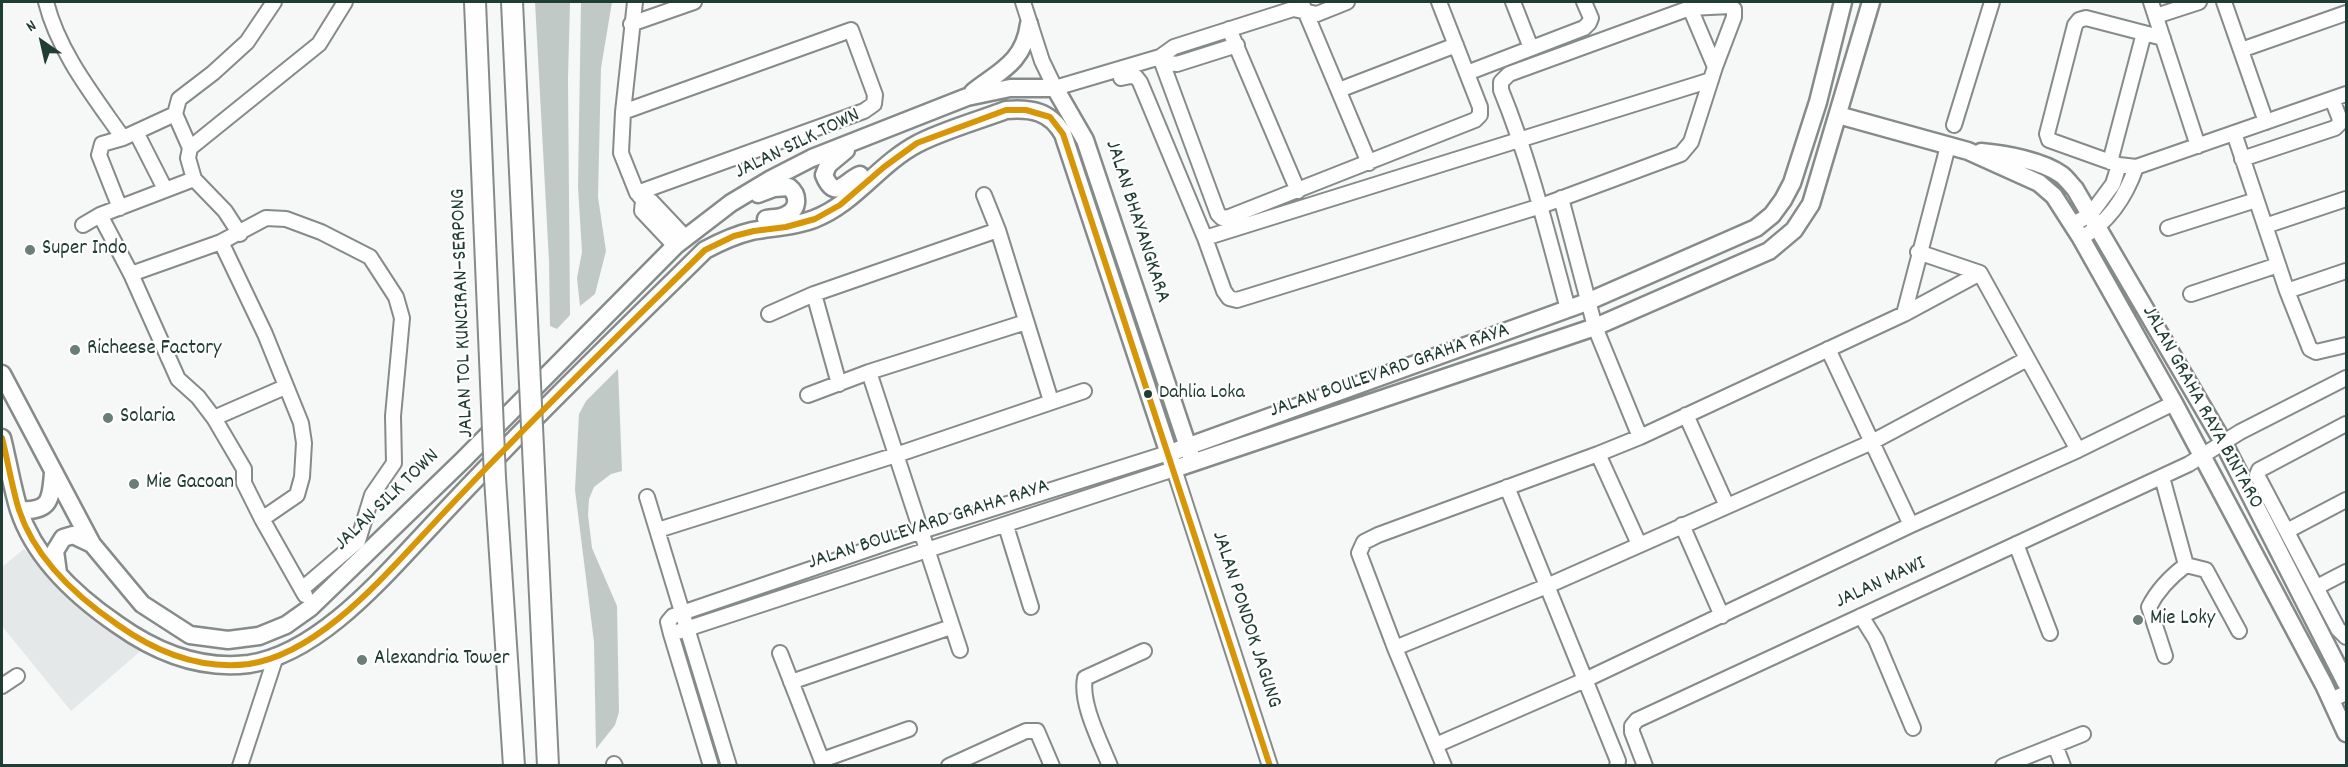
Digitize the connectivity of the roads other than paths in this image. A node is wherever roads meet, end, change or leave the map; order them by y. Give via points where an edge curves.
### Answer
1 (46, 2) edge
2 (274, 2) edge
3 (345, 2) edge
4 (475, 2) edge
5 (512, 2) edge
6 (635, 2) edge
7 (694, 2) edge
8 (1023, 2) edge
9 (1347, 2) edge
10 (1439, 2) edge
11 (1513, 2) edge
12 (1584, 2) edge
13 (1843, 2) edge
14 (1871, 2) edge
15 (1992, 2) edge
16 (2151, 2) edge
17 (2199, 2) edge
18 (2224, 2) edge
19 (1303, 6) edge
20 (1690, 8) junction
21 (2346, 13) edge
22 (2156, 16) junction
23 (632, 24) junction
24 (1029, 24) junction
25 (1229, 29) junction
26 (2144, 33) junction
27 (2163, 38) junction
28 (1193, 41) junction
29 (1237, 45) junction
30 (1456, 45) junction
31 (1531, 48) junction
32 (2241, 50) junction
33 (1199, 57) junction
34 (1161, 59) junction
35 (1467, 73) junction
36 (1713, 74) junction
37 (1121, 78) dead end
38 (1055, 88) junction
39 (1339, 90) junction
40 (2346, 94) edge
41 (967, 97) junction
42 (2331, 99) junction
43 (623, 112) junction
44 (176, 114) junction
45 (1838, 115) junction
46 (2266, 122) junction
47 (1954, 125) dead end
48 (136, 132) junction
49 (2234, 133) junction
50 (123, 138) junction
51 (858, 139) junction
52 (1521, 139) junction
53 (1948, 146) junction
54 (2198, 146) junction
55 (190, 148) junction
56 (1968, 151) junction
57 (2242, 159) junction
58 (1369, 163) junction
59 (2114, 164) junction
60 (884, 167) junction
61 (2136, 167) junction
62 (194, 179) junction
63 (165, 189) junction
64 (1298, 191) junction
65 (984, 195) dead end
66 (640, 196) junction
67 (1561, 198) junction
68 (2346, 199) edge
69 (2256, 201) junction
70 (731, 203) junction
71 (1541, 206) junction
72 (120, 207) junction
73 (100, 215) junction
74 (2094, 222) junction
75 (83, 225) dead end
76 (2265, 226) junction
77 (2168, 228) dead end
78 (998, 230) junction
79 (2077, 231) junction
80 (240, 234) junction
81 (734, 236) junction
82 (1205, 238) junction
83 (221, 242) junction
84 (680, 242) junction
85 (1918, 252) junction
86 (2278, 265) junction
87 (2346, 271) edge
88 (1980, 273) junction
89 (131, 274) junction
90 (2287, 291) junction
91 (814, 294) junction
92 (2191, 294) dead end
93 (1587, 302) junction
94 (1568, 309) junction
95 (769, 314) dead end
96 (1904, 314) junction
97 (1026, 322) junction
98 (1595, 327) junction
99 (2346, 345) edge
100 (1828, 349) junction
101 (2027, 359) junction
102 (869, 372) junction
103 (2, 374) edge
104 (2346, 378) edge
105 (839, 384) junction
106 (285, 387) junction
107 (1084, 391) dead end
108 (808, 395) dead end
109 (1051, 401) junction
110 (2174, 403) junction
111 (1686, 415) junction
112 (214, 418) junction
113 (2346, 424) edge
114 (1640, 436) junction
115 (2, 438) edge
116 (1872, 442) junction
117 (2223, 442) junction
118 (2078, 450) junction
119 (1598, 454) junction
120 (896, 455) junction
121 (1190, 455) junction
122 (2196, 460) junction
123 (1171, 461) junction
124 (53, 473) junction
125 (2162, 477) junction
126 (1507, 487) junction
127 (1180, 488) junction
128 (647, 496) dead end
129 (2346, 500) edge
130 (1727, 506) junction
131 (19, 510) junction
132 (262, 519) junction
133 (1682, 525) junction
134 (1911, 525) junction
135 (1006, 526) junction
136 (658, 530) junction
137 (922, 531) junction
138 (2287, 531) junction
139 (92, 544) junction
140 (1639, 544) junction
141 (2016, 544) junction
142 (926, 549) junction
143 (2186, 565) junction
144 (2346, 572) edge
145 (58, 573) junction
146 (1547, 586) junction
147 (2317, 587) junction
148 (302, 589) junction
149 (1031, 607) dead end
150 (310, 608) junction
151 (684, 612) junction
152 (1722, 616) junction
153 (1861, 616) junction
154 (951, 627) junction
155 (688, 628) junction
156 (2239, 631) dead end
157 (2050, 633) dead end
158 (671, 634) junction
159 (2346, 637) edge
160 (1395, 648) junction
161 (960, 650) dead end
162 (1144, 651) dead end
163 (780, 653) dead end
164 (276, 656) junction
165 (2165, 656) dead end
166 (17, 676) dead end
167 (1585, 680) junction
168 (791, 682) junction
169 (2346, 682) edge
170 (2, 686) edge
171 (2327, 692) junction
172 (1913, 728) dead end
173 (909, 729) dead end
174 (2346, 733) edge
175 (2083, 734) dead end
176 (1436, 745) junction
177 (2055, 745) junction
178 (823, 763) edge
179 (240, 765) edge
180 (514, 765) edge
181 (548, 765) edge
182 (711, 765) edge
183 (729, 765) edge
184 (949, 765) edge
185 (1052, 765) edge
186 (1110, 765) edge
187 (1269, 765) edge
188 (1444, 765) edge
189 (1617, 765) edge
190 (1645, 765) edge
191 (2003, 765) edge
192 (2063, 765) edge

1 - 50 street via 61,46
2 - 44 street via 247,42 179,99
3 - 55 street via 319,44
4 - 180 highway, JALAN TOL KUNCIRAN–SERPONG, bridge via 495,478
5 - 181 highway, bridge
6 - 23 street
7 - 23 street
8 - 24 street, JALAN BHAYANGKARA
9 - 19 street via 1317,14
10 - 30 street
11 - 31 street
12 - 31 street via 1591,18 1589,24
13 - 93 main road, JALAN BOULEVARD GRAHA RAYA via 1818,102 1792,183 1772,215 1756,228
14 - 45 main road, JALAN BOULEVARD GRAHA RAYA
15 - 47 street
16 - 22 street
17 - 22 street
18 - 32 street
19 - 25 street
19 - 39 street
20 - 36 street
20 - 36 street via 1734,9
20 - 52 street via 1509,74 1501,82 1501,90
21 - 32 street
22 - 27 street
23 - 43 street
24 - 38 street, JALAN BHAYANGKARA
24 - 41 main road via 1022,51
25 - 28 street
25 - 29 street
26 - 27 street
26 - 59 street
26 - 59 street via 2086,18 2079,20 2047,136 2051,141
27 - 54 street
28 - 33 street
28 - 34 street via 1174,47
29 - 33 street
29 - 64 street
30 - 35 street
30 - 39 street
31 - 35 street
32 - 46 street
33 - 34 street via 1177,64
34 - 38 street
34 - 64 street via 1222,218
35 - 58 street via 1480,115
36 - 52 street
36 - 67 street via 1691,142 1681,154
37 - 82 street via 1137,77 1140,82
38 - 41 main road, JALAN SILK TOWN via 1010,88
38 - 121 main road, JALAN BHAYANGKARA via 1085,140
39 - 58 street
40 - 42 street
41 - 51 main road, JALAN SILK TOWN
42 - 46 street
42 - 57 street via 2341,122 2335,128
43 - 66 street via 621,153
43 - 66 street via 850,30 875,95 874,104 864,111
44 - 48 street
44 - 55 street
45 - 53 main road, JALAN GRAHA RAYA BINTARO
45 - 98 main road, JALAN BOULEVARD GRAHA RAYA via 1811,204 1782,241 1768,251
46 - 49 street
48 - 50 street
48 - 63 street
49 - 54 street
49 - 57 street
50 - 72 street via 102,144 99,149
51 - 60 main road via 828,165 824,175 831,187 844,188 856,176
51 - 70 main road, JALAN SILK TOWN via 771,179
52 - 71 street
52 - 82 street
53 - 56 main road, JALAN GRAHA RAYA BINTARO
53 - 85 street
54 - 61 street
55 - 62 street via 188,158
56 - 74 main road, JALAN GRAHA RAYA BINTARO via 2002,154 2049,168 2075,189
56 - 79 main road, JALAN GRAHA RAYA BINTARO via 2039,183 2054,196
57 - 69 street
58 - 64 street
59 - 61 street
59 - 74 street via 2113,184
60 - 81 main road via 840,205 815,219
60 - 123 main road, JALAN BHAYANGKARA via 917,143 1006,110 1026,110 1050,117 1062,134
61 - 74 street via 2129,189
62 - 63 street
62 - 80 street via 225,211
63 - 72 street
65 - 78 street
66 - 84 street via 642,211
67 - 71 street
67 - 93 street
68 - 76 street
69 - 76 street
69 - 77 street
70 - 81 main road via 774,188 789,187 797,199 786,215 756,221
70 - 84 main road, JALAN SILK TOWN
71 - 82 street via 1237,300 1226,294
71 - 94 street
72 - 73 street
73 - 75 street
73 - 89 street
74 - 79 street
74 - 117 main road, JALAN GRAHA RAYA BINTARO
76 - 86 street
78 - 91 street
78 - 97 street
79 - 110 main road, JALAN GRAHA RAYA BINTARO
80 - 83 street
80 - 148 street via 266,218 285,219 370,257 396,297 402,318 393,416 394,463 372,495 358,541
81 - 164 main road via 705,250 359,601 318,635
83 - 89 street
83 - 106 street via 265,334
84 - 150 main road, JALAN SILK TOWN
85 - 88 street
85 - 96 street
86 - 90 street
86 - 92 street
87 - 90 street
88 - 96 street
88 - 101 street
89 - 112 street via 178,379
90 - 99 street via 2312,351
91 - 95 street
91 - 105 street
93 - 94 main road, JALAN BOULEVARD GRAHA RAYA
93 - 98 street
94 - 121 main road, JALAN BOULEVARD GRAHA RAYA
96 - 100 street
97 - 102 street
97 - 109 street
98 - 114 street
98 - 121 main road, JALAN BOULEVARD GRAHA RAYA
100 - 111 street
100 - 116 street
101 - 116 street
101 - 118 street
102 - 105 street
102 - 120 street
103 - 124 main road, JALAN SILK TOWN
104 - 117 street, JALAN MAWI
105 - 108 street
106 - 112 street
106 - 132 street via 301,423 302,477 297,495
107 - 109 street
109 - 120 street
110 - 118 street
110 - 122 main road, JALAN GRAHA RAYA BINTARO
111 - 114 street
111 - 130 street
112 - 132 street via 244,469 244,483
113 - 138 street via 2258,472 2259,481
114 - 119 street
115 - 131 main road
116 - 130 street
116 - 134 street
117 - 122 street, JALAN MAWI
117 - 169 main road, JALAN GRAHA RAYA BINTARO
118 - 134 street
119 - 126 street
119 - 140 street
120 - 136 street
120 - 137 street
121 - 123 main road, JALAN BOULEVARD GRAHA RAYA
121 - 127 street
122 - 125 street, JALAN MAWI
122 - 171 main road, JALAN GRAHA RAYA BINTARO
123 - 127 street, JALAN PONDOK JAGUNG
123 - 135 street, JALAN BOULEVARD GRAHA RAYA
123 - 137 street, JALAN BOULEVARD GRAHA RAYA
124 - 131 main road via 50,501 32,511
124 - 139 main road, JALAN SILK TOWN
125 - 141 street, JALAN MAWI
125 - 143 street
126 - 146 street
126 - 160 street via 1378,535 1361,547 1359,553
127 - 187 street, JALAN PONDOK JAGUNG
128 - 136 street
129 - 138 street
130 - 133 street
131 - 145 main road via 36,546
132 - 148 street
133 - 140 street
133 - 152 street
134 - 152 street
135 - 142 street, JALAN BOULEVARD GRAHA RAYA
135 - 149 street
136 - 151 street
137 - 142 street
137 - 151 street, JALAN BOULEVARD GRAHA RAYA
138 - 147 street
139 - 145 main road via 73,535 63,538 55,551
139 - 150 main road, JALAN SILK TOWN via 142,604 190,635 228,640 259,636 286,625
140 - 146 street
141 - 153 street, JALAN MAWI
141 - 157 street
142 - 154 street
142 - 155 street, JALAN BOULEVARD GRAHA RAYA
143 - 156 street via 2206,570
143 - 165 street via 2160,589 2150,607
144 - 147 street
145 - 164 main road via 145,644 177,657 226,665 250,664
146 - 160 street
146 - 167 street
147 - 159 street
148 - 150 street
151 - 155 street
151 - 158 street via 668,622
152 - 167 street
153 - 172 street via 1876,640
153 - 190 street, JALAN MAWI via 1637,720 1632,732
154 - 161 street
154 - 168 street
155 - 158 street, JALAN BOULEVARD GRAHA RAYA
155 - 183 street
158 - 182 street
160 - 176 street
162 - 186 street via 1085,678 1083,688 1091,718
163 - 168 street
164 - 179 street
166 - 170 street
167 - 176 street
167 - 189 street
168 - 178 street
169 - 171 street
171 - 174 main road, JALAN GRAHA RAYA BINTARO
173 - 178 street
175 - 177 street
176 - 188 street
177 - 191 street
177 - 192 street
184 - 185 street via 1026,731 1037,731

